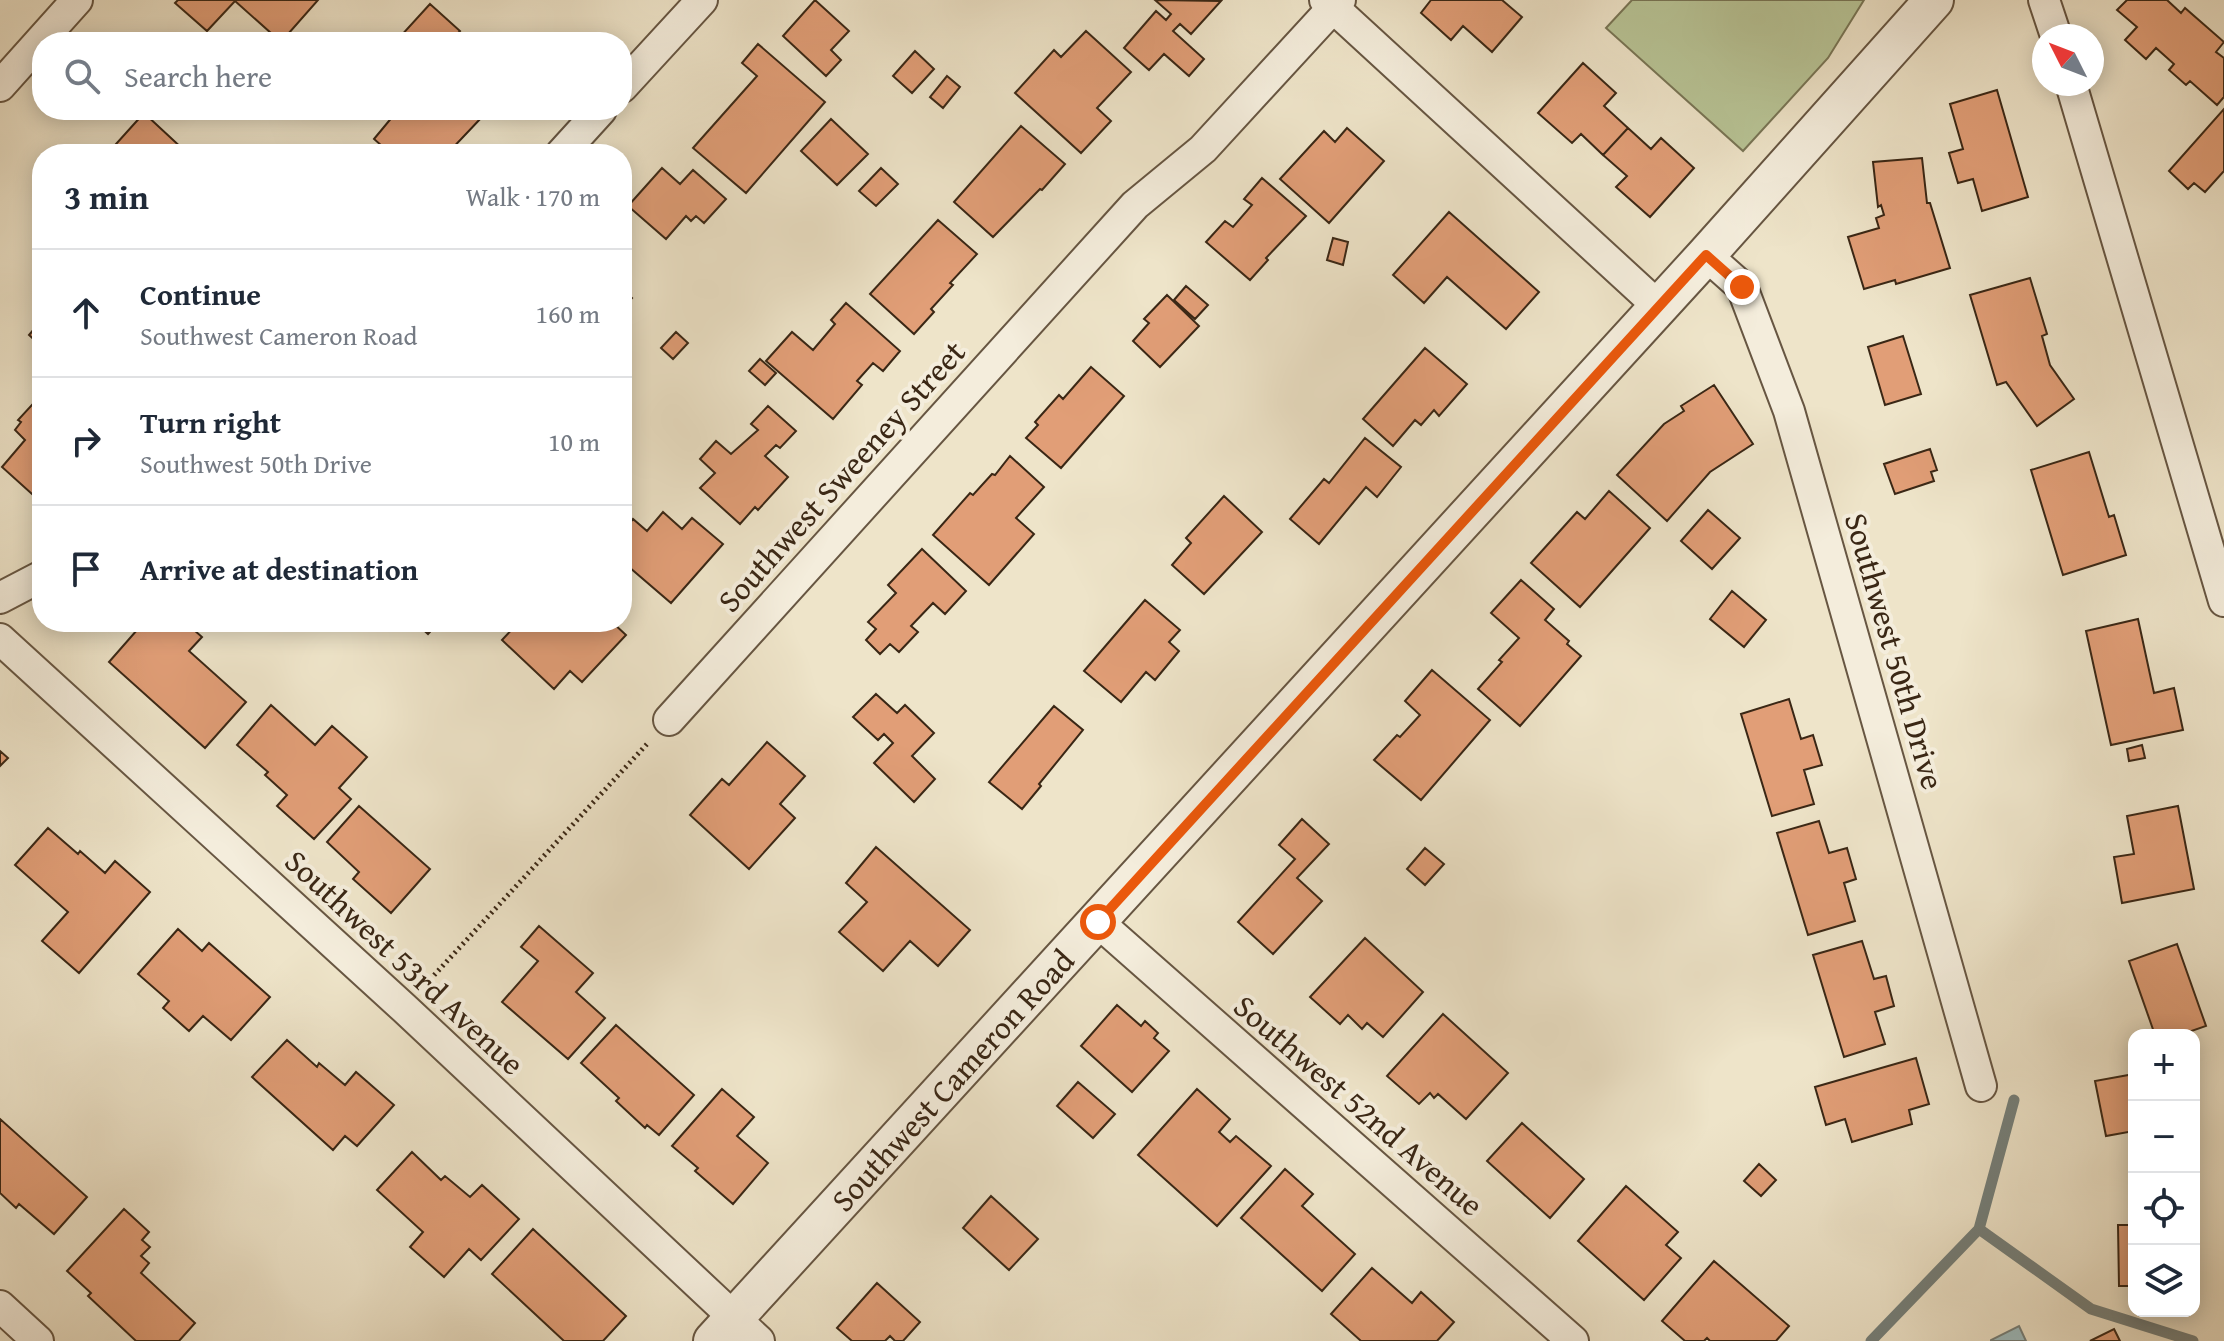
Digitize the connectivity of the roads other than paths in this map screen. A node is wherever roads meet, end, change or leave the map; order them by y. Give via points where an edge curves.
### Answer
1 (77, 0) edge
2 (702, 0) edge
3 (1934, 0) edge
4 (2044, 0) edge
5 (1333, 3) edge
6 (2052, 24) edge
7 (48, 32) edge
8 (32, 50) edge
9 (632, 76) edge
10 (0, 86) edge
11 (2075, 96) edge
12 (592, 120) edge
13 (570, 144) edge
14 (1706, 255) junction
15 (1658, 306) junction
16 (32, 580) edge
17 (0, 598) edge
18 (2224, 601) edge
19 (0, 639) edge
20 (669, 720) road end
21 (1098, 922) junction
22 (1981, 1086) dead end
23 (0, 1306) edge
24 (735, 1333) edge
25 (38, 1341) edge
26 (1573, 1341) edge

1 - 7 street
2 - 9 street
3 - 14 street, Southwest Cameron Road
4 - 6 street
5 - 15 street
5 - 20 street, Southwest Sweeney Street via 1203,149 1135,205
8 - 10 street
11 - 18 street
12 - 13 street
14 - 15 street, Southwest Cameron Road
14 - 22 street, Southwest 50th Drive via 1742,287 1789,411
15 - 21 street, Southwest Cameron Road
16 - 17 street
19 - 24 street, Southwest 53rd Avenue via 404,1008
21 - 24 street, Southwest Cameron Road
21 - 26 street, Southwest 52nd Avenue
23 - 25 street

